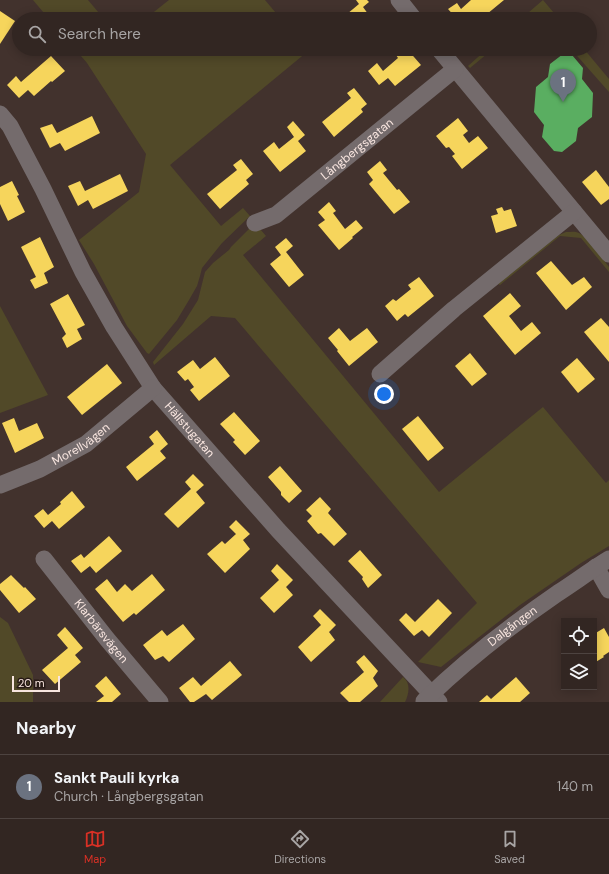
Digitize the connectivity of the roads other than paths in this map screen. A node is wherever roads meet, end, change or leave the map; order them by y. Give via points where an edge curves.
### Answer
1 (399, 0) edge
2 (408, 12) edge
3 (445, 56) edge
4 (455, 69) junction
5 (0, 114) edge
6 (574, 212) junction
7 (254, 223) dead end
8 (609, 254) edge
9 (380, 374) dead end
10 (153, 388) junction
11 (0, 485) edge
12 (44, 559) dead end
13 (602, 563) edge
14 (609, 590) edge
15 (431, 699) edge
16 (160, 702) edge

1 - 2 street
3 - 4 street
4 - 6 street
4 - 7 street, Långbergsgatan via 276,215
5 - 10 street, Hällstugatan via 10,126 83,272
6 - 8 street
6 - 9 street via 454,309
10 - 11 street, Morellvägen via 86,444 40,469
10 - 15 street, Hällstugatan
12 - 16 street, Klarbärsvägen
13 - 14 street
13 - 15 street, Dalgången via 479,651

